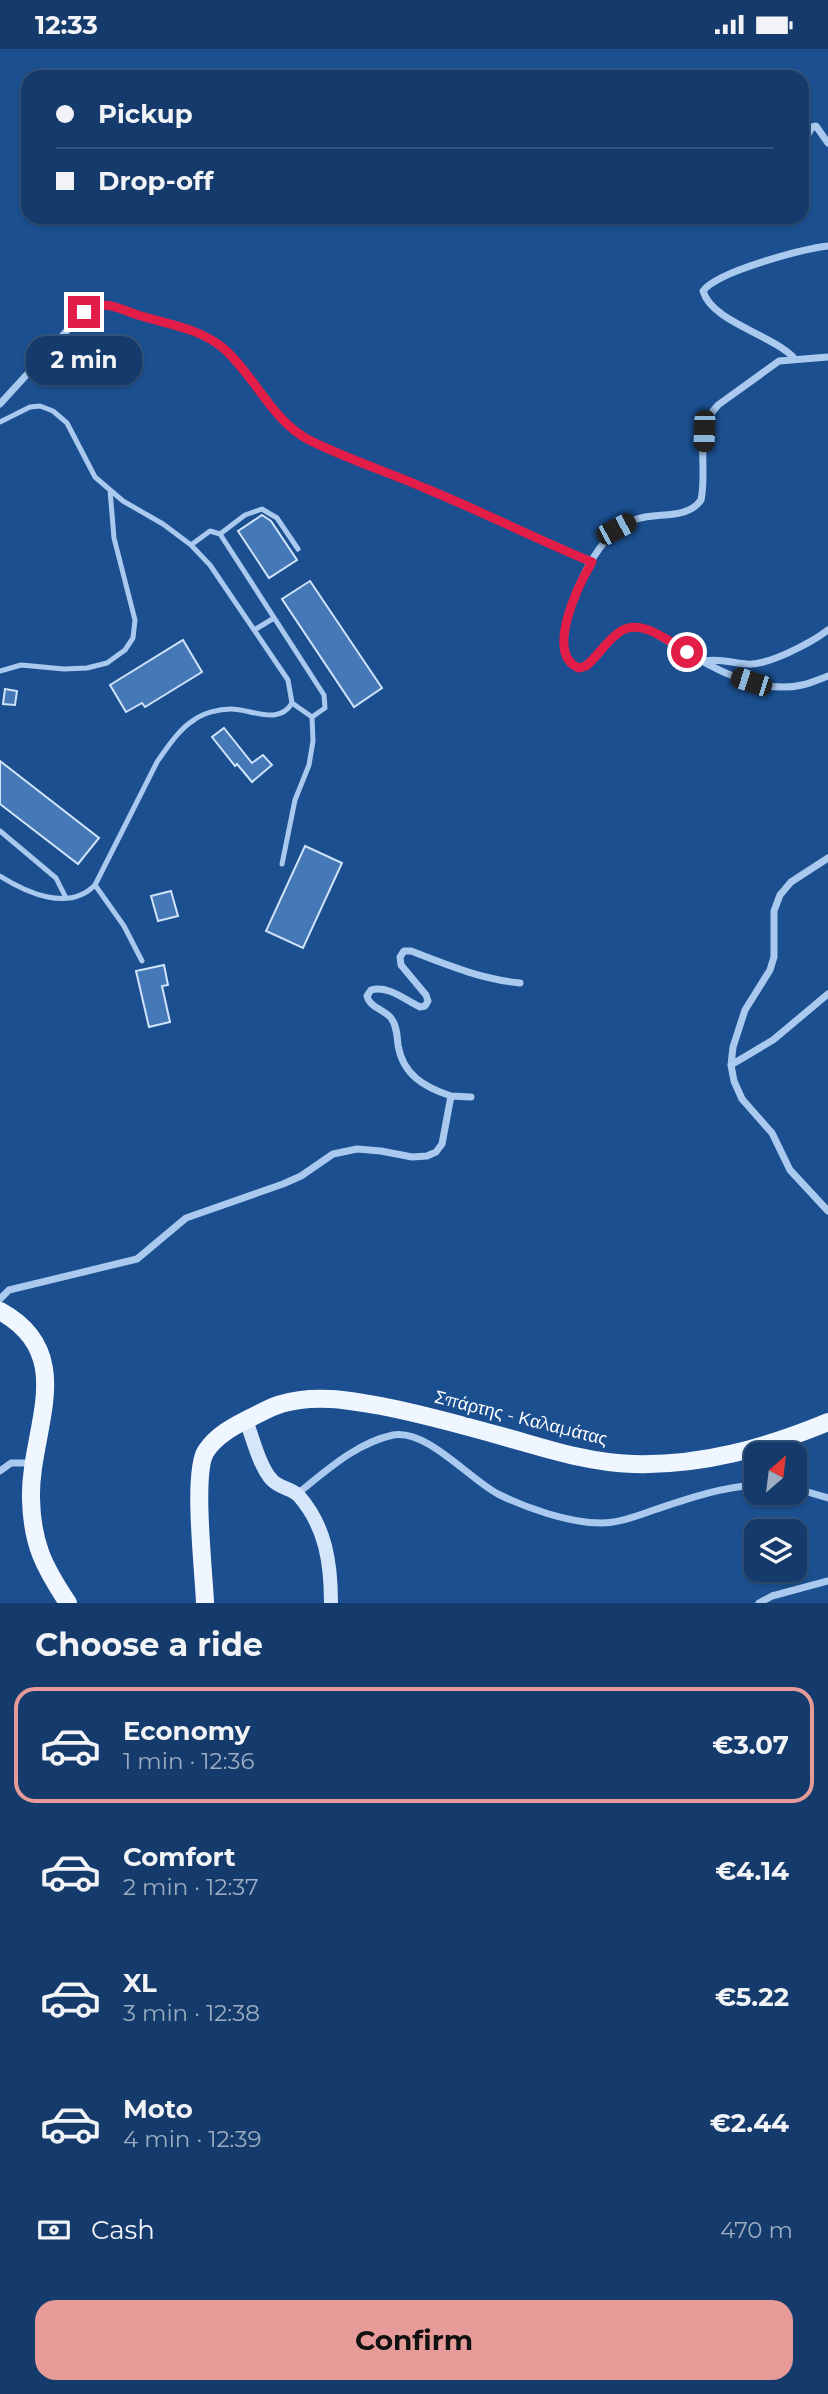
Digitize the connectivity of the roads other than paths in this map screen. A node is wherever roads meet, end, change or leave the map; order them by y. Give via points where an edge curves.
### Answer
1 (809, 132) edge
2 (828, 143) edge
3 (828, 246) edge
4 (828, 357) edge
5 (794, 359) junction
6 (0, 404) edge
7 (0, 422) edge
8 (110, 490) junction
9 (220, 534) junction
10 (191, 545) junction
11 (298, 549) dead end
12 (592, 562) junction
13 (274, 618) junction
14 (256, 629) junction
15 (828, 630) edge
16 (702, 661) junction
17 (0, 671) edge
18 (828, 676) edge
19 (292, 703) junction
20 (312, 717) junction
21 (0, 831) edge
22 (828, 858) edge
23 (282, 864) dead end
24 (0, 876) edge
25 (94, 885) junction
26 (66, 898) junction
27 (142, 961) dead end
28 (520, 983) dead end
29 (828, 994) edge
30 (731, 1065) junction
31 (451, 1096) junction
32 (471, 1097) dead end
33 (828, 1212) edge
34 (0, 1299) edge
35 (0, 1311) edge
36 (246, 1420) junction
37 (828, 1422) edge
38 (33, 1463) junction
39 (0, 1471) edge
40 (744, 1487) edge
41 (807, 1492) edge
42 (298, 1494) junction
43 (828, 1498) edge
44 (828, 1581) edge
45 (68, 1603) edge
46 (205, 1603) edge
47 (331, 1603) edge
48 (759, 1603) edge

1 - 2 street via 816,126
3 - 5 street via 759,264 703,291 720,312 786,349
4 - 5 street
5 - 12 street via 766,369 710,414 704,431 702,493 695,508 633,520 616,529
6 - 12 street via 84,312 97,305 114,306 196,332 221,346 281,416 309,439
7 - 8 lane via 30,407 53,411 66,423 95,477
8 - 10 lane
8 - 17 lane via 114,538 135,620 133,638 107,663 87,668 21,665
9 - 10 lane via 210,531
9 - 11 lane via 245,515 262,509 277,518
9 - 13 lane
10 - 14 lane
12 - 16 street via 567,621 565,657 571,665 586,666 618,632 628,628 650,630
13 - 14 lane
13 - 20 lane via 324,695 325,708
14 - 19 lane via 288,680
15 - 16 street via 759,664 719,658
16 - 18 street via 728,674 775,686 800,686
19 - 20 lane
19 - 25 lane via 274,716 232,709 193,720 157,762
20 - 23 lane via 309,765 295,800
21 - 26 lane via 56,878
22 - 30 street via 791,881 780,895 774,911 774,957 745,1010
24 - 26 lane via 37,896
25 - 26 lane via 85,895
25 - 27 lane
28 - 31 street via 492,980 404,951 401,965 426,995 425,1006 378,988 367,996 392,1020 409,1073
29 - 30 street via 774,1040
30 - 33 street via 742,1099 772,1133 790,1170
31 - 32 street
31 - 34 street via 442,1144 436,1152 412,1157 357,1149 333,1154 283,1185 186,1218 137,1259 9,1290
35 - 38 main road via 34,1339 45,1362 46,1385
36 - 37 main road, Σπάρτης - Καλαμάτας via 296,1401 350,1400 445,1420 564,1454 632,1464 731,1455
36 - 42 street via 271,1479
36 - 46 main road, Σπάρτης - Καλαμάτας via 217,1438 202,1460
38 - 39 street via 11,1463
38 - 45 main road via 31,1500 37,1541 46,1569
40 - 42 street via 702,1494 625,1520 578,1521 496,1493 434,1447 396,1435 372,1441 346,1456
41 - 43 street
42 - 47 street via 327,1547
44 - 48 street

